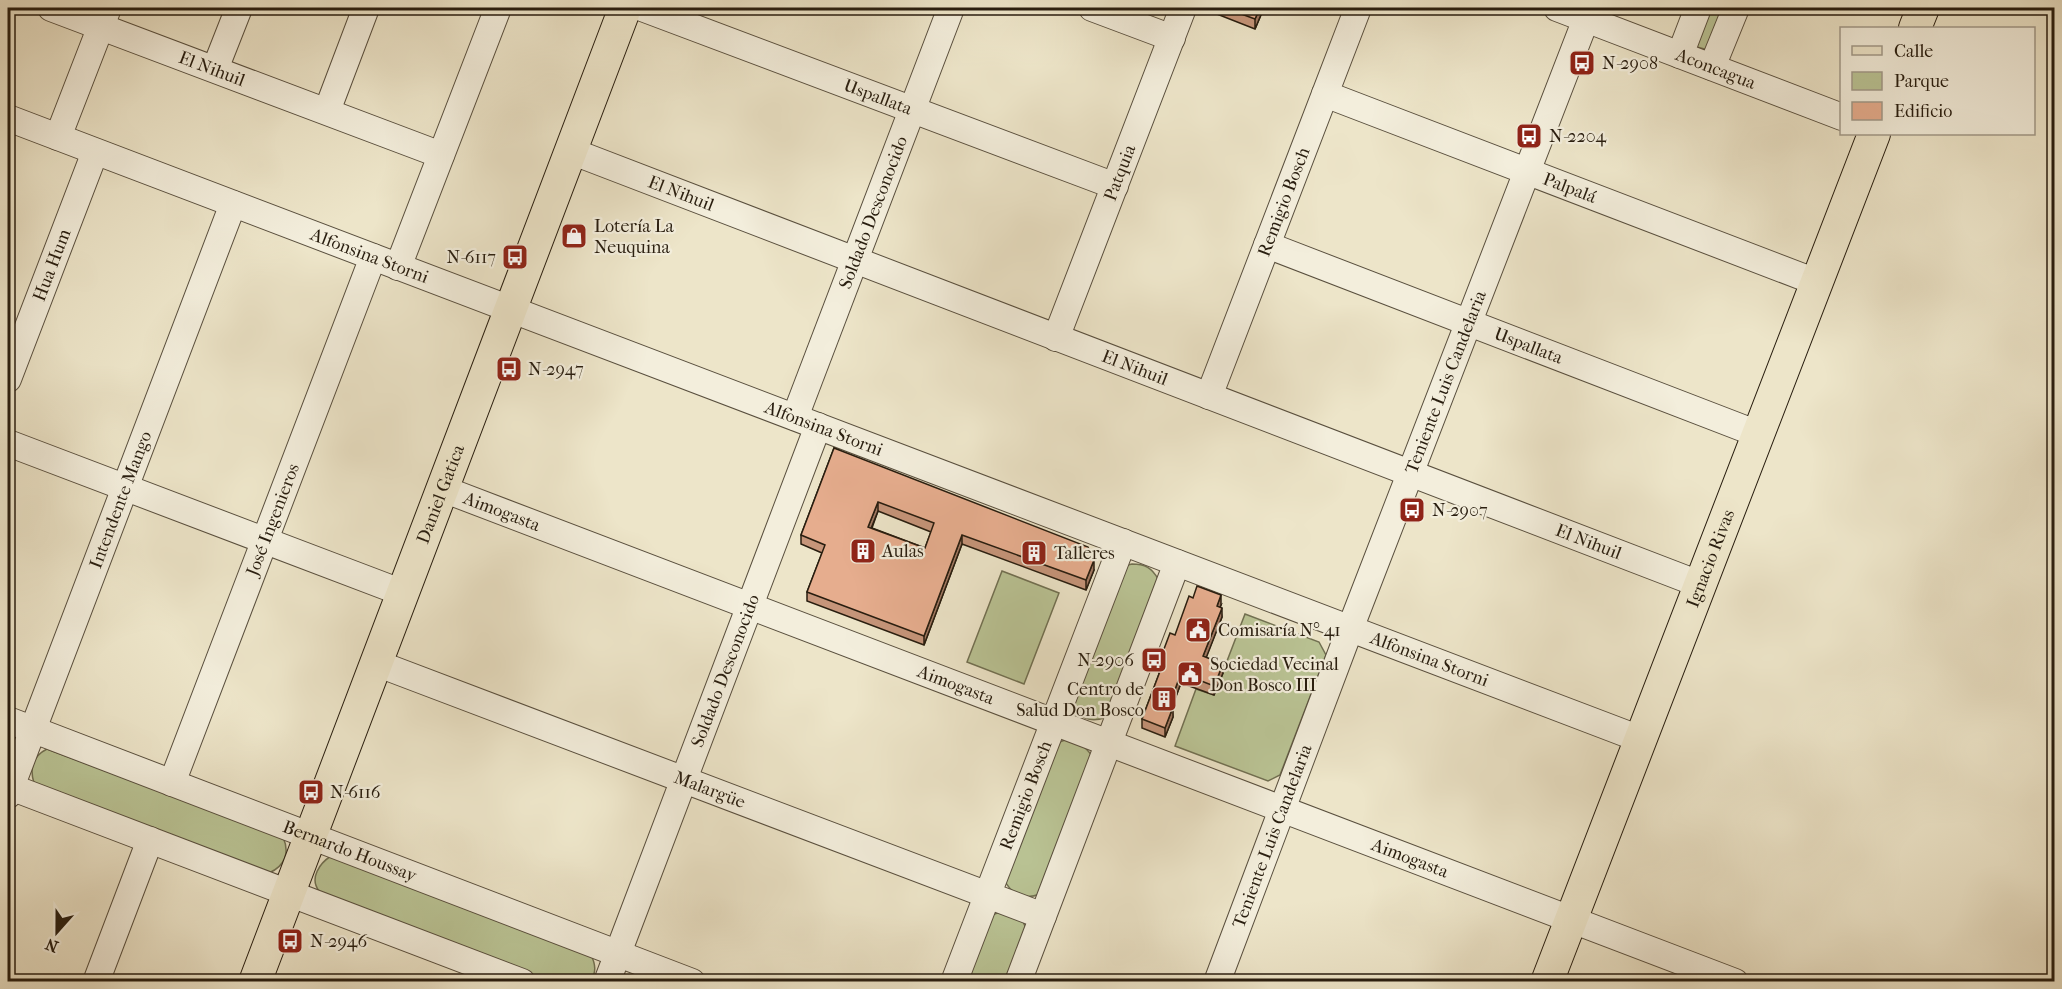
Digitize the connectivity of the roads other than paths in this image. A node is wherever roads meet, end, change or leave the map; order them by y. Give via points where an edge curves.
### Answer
1 (51, 8) edge
2 (239, 8) edge
3 (366, 8) edge
4 (498, 8) edge
5 (625, 8) edge
6 (642, 8) edge
7 (951, 8) edge
8 (1092, 8) edge
9 (1183, 8) edge
10 (1358, 8) edge
11 (1557, 8) edge
12 (1698, 8) edge
13 (1736, 8) edge
14 (1923, 8) edge
15 (104, 17) edge
16 (1586, 19) junction
17 (1915, 27) edge
18 (1172, 38) junction
19 (1680, 55) junction
20 (1712, 68) junction
21 (215, 69) junction
22 (1325, 94) junction
23 (912, 110) junction
24 (327, 111) junction
25 (1840, 116) edge
26 (8, 118) edge
27 (1874, 135) edge
28 (58, 137) junction
29 (571, 151) junction
30 (95, 152) junction
31 (441, 155) junction
32 (1527, 172) junction
33 (1115, 186) junction
34 (233, 204) junction
35 (1267, 245) junction
36 (373, 257) junction
37 (855, 260) junction
38 (398, 267) junction
39 (1816, 282) junction
40 (511, 309) junction
41 (1469, 323) junction
42 (1056, 338) junction
43 (8, 379) edge
44 (1209, 396) junction
45 (807, 422) junction
46 (1758, 434) junction
47 (8, 443) edge
48 (1410, 473) junction
49 (125, 487) junction
50 (442, 489) junction
51 (265, 541) junction
52 (1123, 542) junction
53 (1177, 563) junction
54 (1699, 584) junction
55 (403, 593) junction
56 (750, 606) junction
57 (1350, 628) junction
58 (376, 663) junction
59 (8, 720) edge
60 (1054, 721) junction
61 (33, 729) junction
62 (1640, 739) junction
63 (1109, 742) junction
64 (684, 779) junction
65 (172, 783) junction
66 (8, 789) edge
67 (1282, 808) junction
68 (311, 836) junction
69 (150, 840) junction
70 (289, 893) junction
71 (987, 895) junction
72 (1043, 916) junction
73 (1571, 918) junction
74 (618, 953) junction
75 (1693, 974) edge
76 (96, 981) edge
77 (255, 981) edge
78 (522, 981) edge
79 (607, 981) edge
80 (692, 981) edge
81 (954, 981) edge
82 (1018, 981) edge
83 (1217, 981) edge
84 (1547, 981) edge
85 (1735, 981) edge

1 - 15 street, El Nihuil
2 - 21 street
3 - 24 street
4 - 31 street
5 - 29 main road, Daniel Gatica
6 - 23 street, Uspallata
7 - 23 street, Soldado Desconocido
8 - 18 street
9 - 18 street, Patquia
10 - 22 street, Remigio Bosch
11 - 16 street, Aconcagua
12 - 19 street
13 - 20 street
14 - 17 main road
15 - 21 street, El Nihuil
15 - 28 street
16 - 19 street, Aconcagua
16 - 32 street, Teniente Luis Candelaria
18 - 33 street, Patquia
19 - 20 street, Aconcagua
20 - 25 street, Aconcagua
21 - 24 street, El Nihuil
22 - 32 street, Palpalá
22 - 35 street, Remigio Bosch
23 - 33 street, Uspallata
23 - 37 street, Soldado Desconocido
24 - 31 street, El Nihuil
26 - 28 street, Alfonsina Storni
27 - 39 main road, Ignacio Rivas
28 - 30 street, Alfonsina Storni
29 - 37 street, El Nihuil
29 - 40 main road, Daniel Gatica
30 - 34 street, Alfonsina Storni
30 - 43 street, Hua Hum
31 - 38 street
32 - 39 street, Palpalá
32 - 41 street, Teniente Luis Candelaria
33 - 42 street, Patquia
34 - 36 street, Alfonsina Storni
34 - 49 street, Intendente Mango
35 - 41 street, Uspallata
35 - 44 street, Remigio Bosch
36 - 38 street, Alfonsina Storni
36 - 51 street, José Ingenieros
37 - 42 street, El Nihuil
37 - 45 street, Soldado Desconocido
38 - 40 street, Alfonsina Storni
39 - 46 main road, Ignacio Rivas
40 - 45 street, Alfonsina Storni
40 - 50 main road, Daniel Gatica
41 - 46 street, Uspallata
41 - 48 street, Teniente Luis Candelaria
42 - 44 street, El Nihuil
44 - 48 street, El Nihuil
45 - 52 street, Alfonsina Storni
45 - 56 street, Soldado Desconocido
46 - 54 main road, Ignacio Rivas
47 - 49 street
48 - 54 street, El Nihuil
48 - 57 street, Teniente Luis Candelaria
49 - 51 street
49 - 61 street, Intendente Mango
50 - 55 main road, Daniel Gatica
50 - 56 street, Aimogasta
51 - 55 street
51 - 65 street, José Ingenieros
52 - 53 street, Alfonsina Storni
52 - 60 street, Remigio Bosch
53 - 57 street, Alfonsina Storni
53 - 63 street
54 - 62 main road, Ignacio Rivas
55 - 58 main road, Daniel Gatica
56 - 60 street, Aimogasta
56 - 64 street, Soldado Desconocido
57 - 62 street, Alfonsina Storni
57 - 67 street, Teniente Luis Candelaria
58 - 64 street, Malargüe
58 - 68 main road, Daniel Gatica
59 - 61 street, Bernardo Houssay
60 - 63 street, Aimogasta
60 - 71 street, Remigio Bosch
61 - 65 street, Bernardo Houssay
61 - 66 street, Intendente Mango
62 - 73 main road, Ignacio Rivas
63 - 67 street, Aimogasta
63 - 72 street
64 - 71 street, Malargüe
64 - 74 street, Soldado Desconocido
65 - 68 street, Bernardo Houssay
66 - 69 street
67 - 73 street, Aimogasta
67 - 83 street, Teniente Luis Candelaria
68 - 70 main road, Daniel Gatica
68 - 74 street, Bernardo Houssay
69 - 70 street
69 - 76 street
70 - 77 main road, Daniel Gatica
70 - 78 street
71 - 72 street, Malargüe
71 - 81 street, Remigio Bosch
72 - 82 street
73 - 75 street, Aimogasta
73 - 84 main road, Ignacio Rivas
74 - 79 street, Soldado Desconocido
74 - 80 street, Bernardo Houssay
75 - 85 street, Aimogasta

